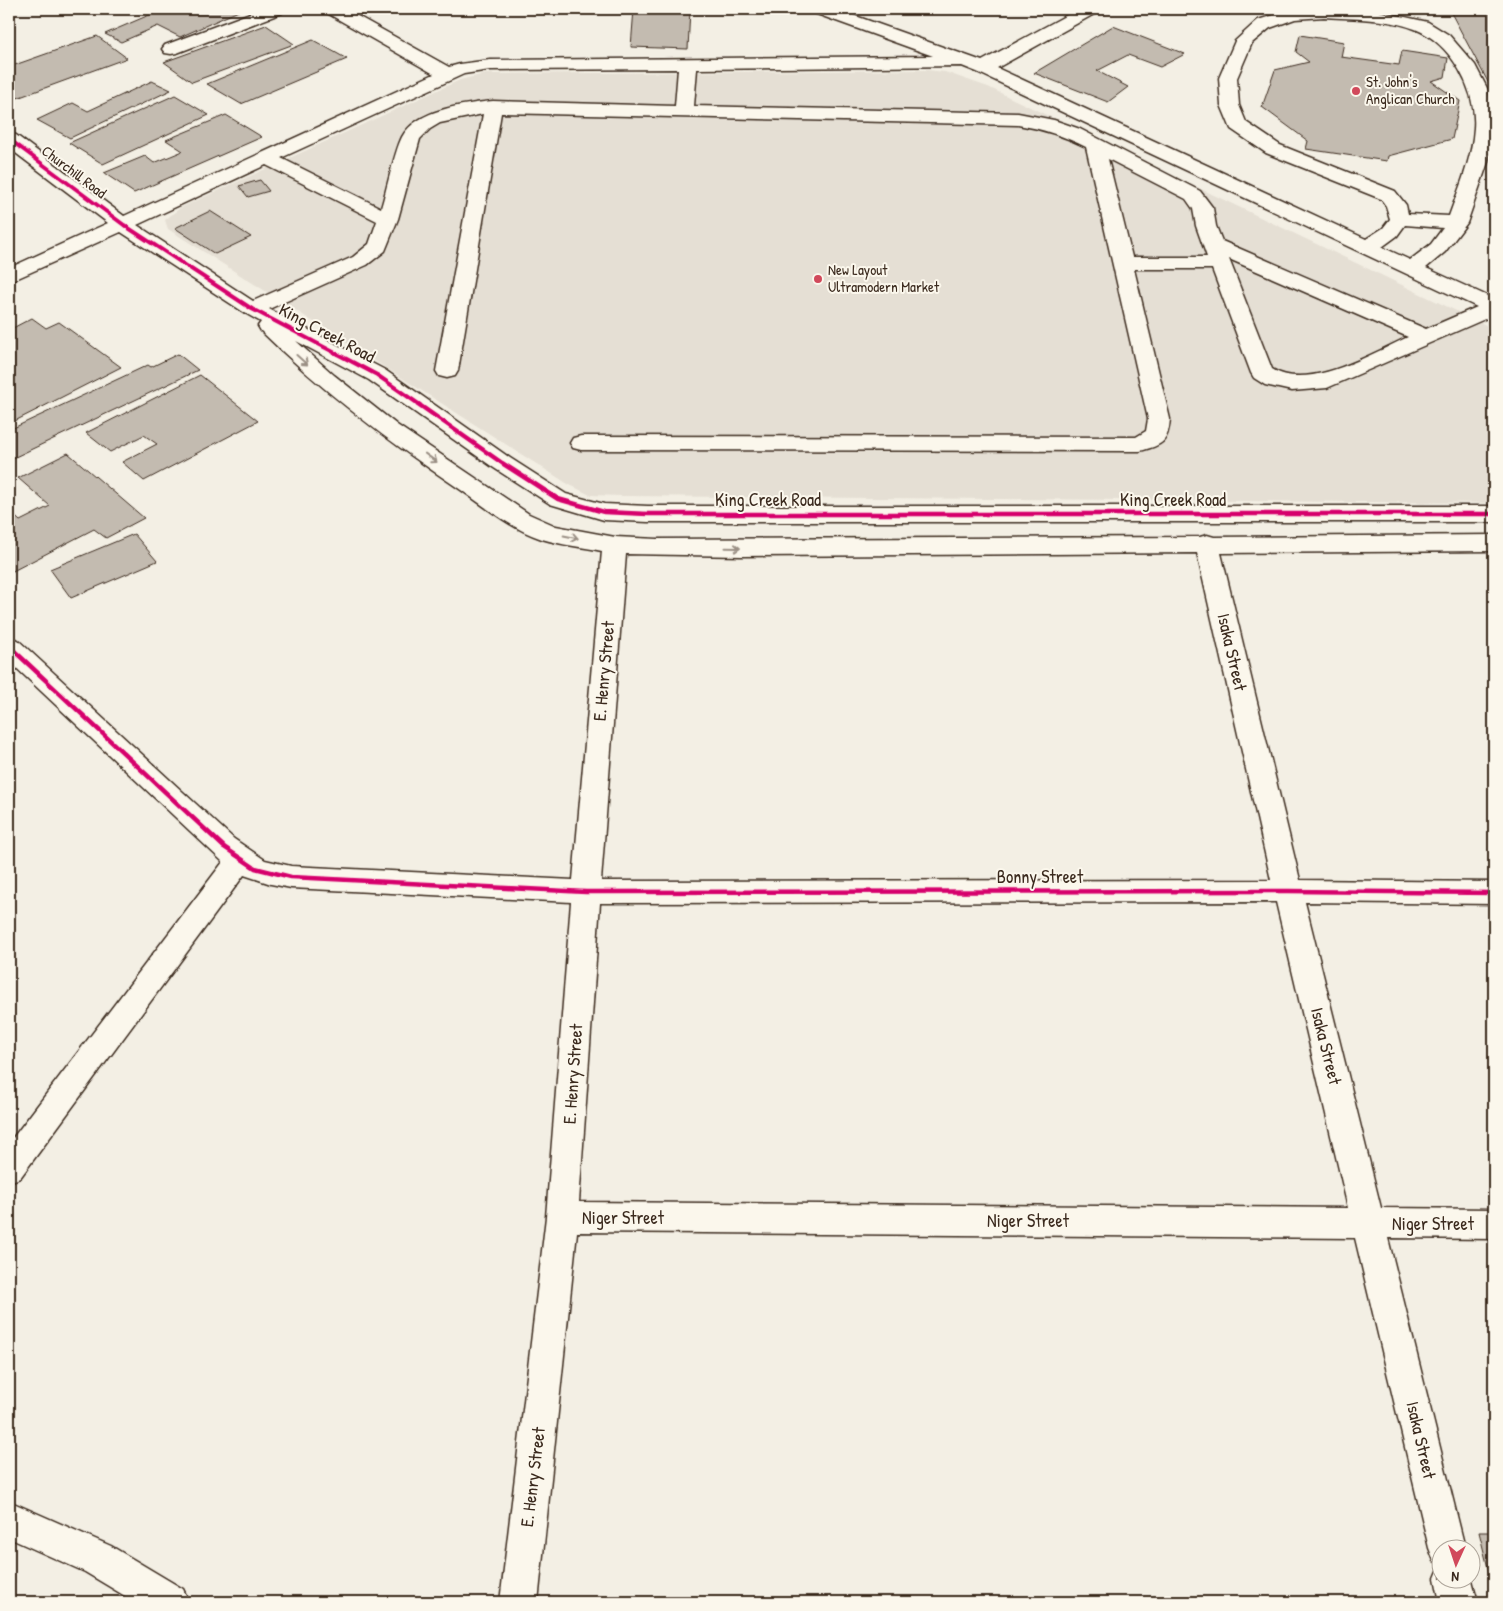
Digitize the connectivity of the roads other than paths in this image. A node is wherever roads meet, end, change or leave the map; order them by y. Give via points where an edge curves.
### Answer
1 (276, 9) edge
2 (334, 9) edge
3 (820, 9) edge
4 (1090, 9) edge
5 (171, 49) dead end
6 (688, 63) junction
7 (974, 64) junction
8 (447, 74) junction
9 (493, 108) junction
10 (684, 111) junction
11 (9, 139) edge
12 (1094, 144) junction
13 (266, 158) junction
14 (388, 219) junction
15 (1400, 219) junction
16 (1457, 224) junction
17 (124, 225) junction
18 (1367, 248) junction
19 (1217, 254) junction
20 (1122, 263) junction
21 (1412, 269) junction
22 (10, 274) edge
23 (1494, 307) edge
24 (254, 310) junction
25 (1426, 337) junction
26 (447, 371) dead end
27 (581, 443) dead end
28 (1494, 514) edge
29 (1207, 543) junction
30 (1494, 543) edge
31 (615, 545) junction
32 (9, 646) edge
33 (240, 860) junction
34 (1288, 891) junction
35 (586, 892) junction
36 (1494, 893) edge
37 (9, 1168) edge
38 (562, 1217) junction
39 (1369, 1224) junction
40 (1494, 1224) edge
41 (9, 1519) edge
42 (1445, 1538) edge
43 (1456, 1588) edge
44 (170, 1602) edge
45 (518, 1602) edge
46 (1460, 1602) edge

1 - 5 street
2 - 8 street
3 - 7 street
4 - 7 street
6 - 7 street
6 - 8 street via 490,65
6 - 10 street
7 - 18 street
8 - 13 street
9 - 10 street
9 - 14 street via 472,109 433,119 423,125 411,138
9 - 26 street
10 - 12 street via 1018,119 1047,124
11 - 17 street, Churchill Road
12 - 19 street via 1193,195 1203,208
12 - 20 street
13 - 14 street
13 - 17 street
14 - 24 street via 378,247 360,262
15 - 16 street
15 - 16 street via 1396,205 1388,195 1273,149 1238,124 1230,105 1228,78 1244,41 1264,24 1293,14 1369,14 1422,26 1443,39 1475,81 1484,127 1478,162
15 - 18 street via 1390,232
16 - 21 street via 1438,248
17 - 22 street
17 - 24 street, King Creek Road
18 - 21 street
19 - 20 street
19 - 25 street
19 - 25 street via 1262,373 1273,380 1292,384 1327,381
20 - 27 street via 1159,418 1157,436 1140,444
21 - 23 street
23 - 25 street
24 - 28 street, King Creek Road via 377,374 558,499 604,512
24 -> 31 street, King Creek Road via 297,355 338,391 521,520 550,533
29 - 30 street, King Creek Road
31 -> 29 street, King Creek Road via 742,548
29 - 34 street, Isaka Street
31 - 35 street, E. Henry Street
32 - 33 street, Bonny Street
33 - 35 street, Bonny Street via 262,872 291,877
33 - 37 street
34 - 35 street, Bonny Street
34 - 36 street, Bonny Street
34 - 39 street, Isaka Street
35 - 38 street, E. Henry Street
38 - 39 street, Niger Street
38 - 45 street, E. Henry Street
39 - 40 street, Niger Street
39 - 42 street, Isaka Street
41 - 44 street via 98,1559
43 - 46 street

